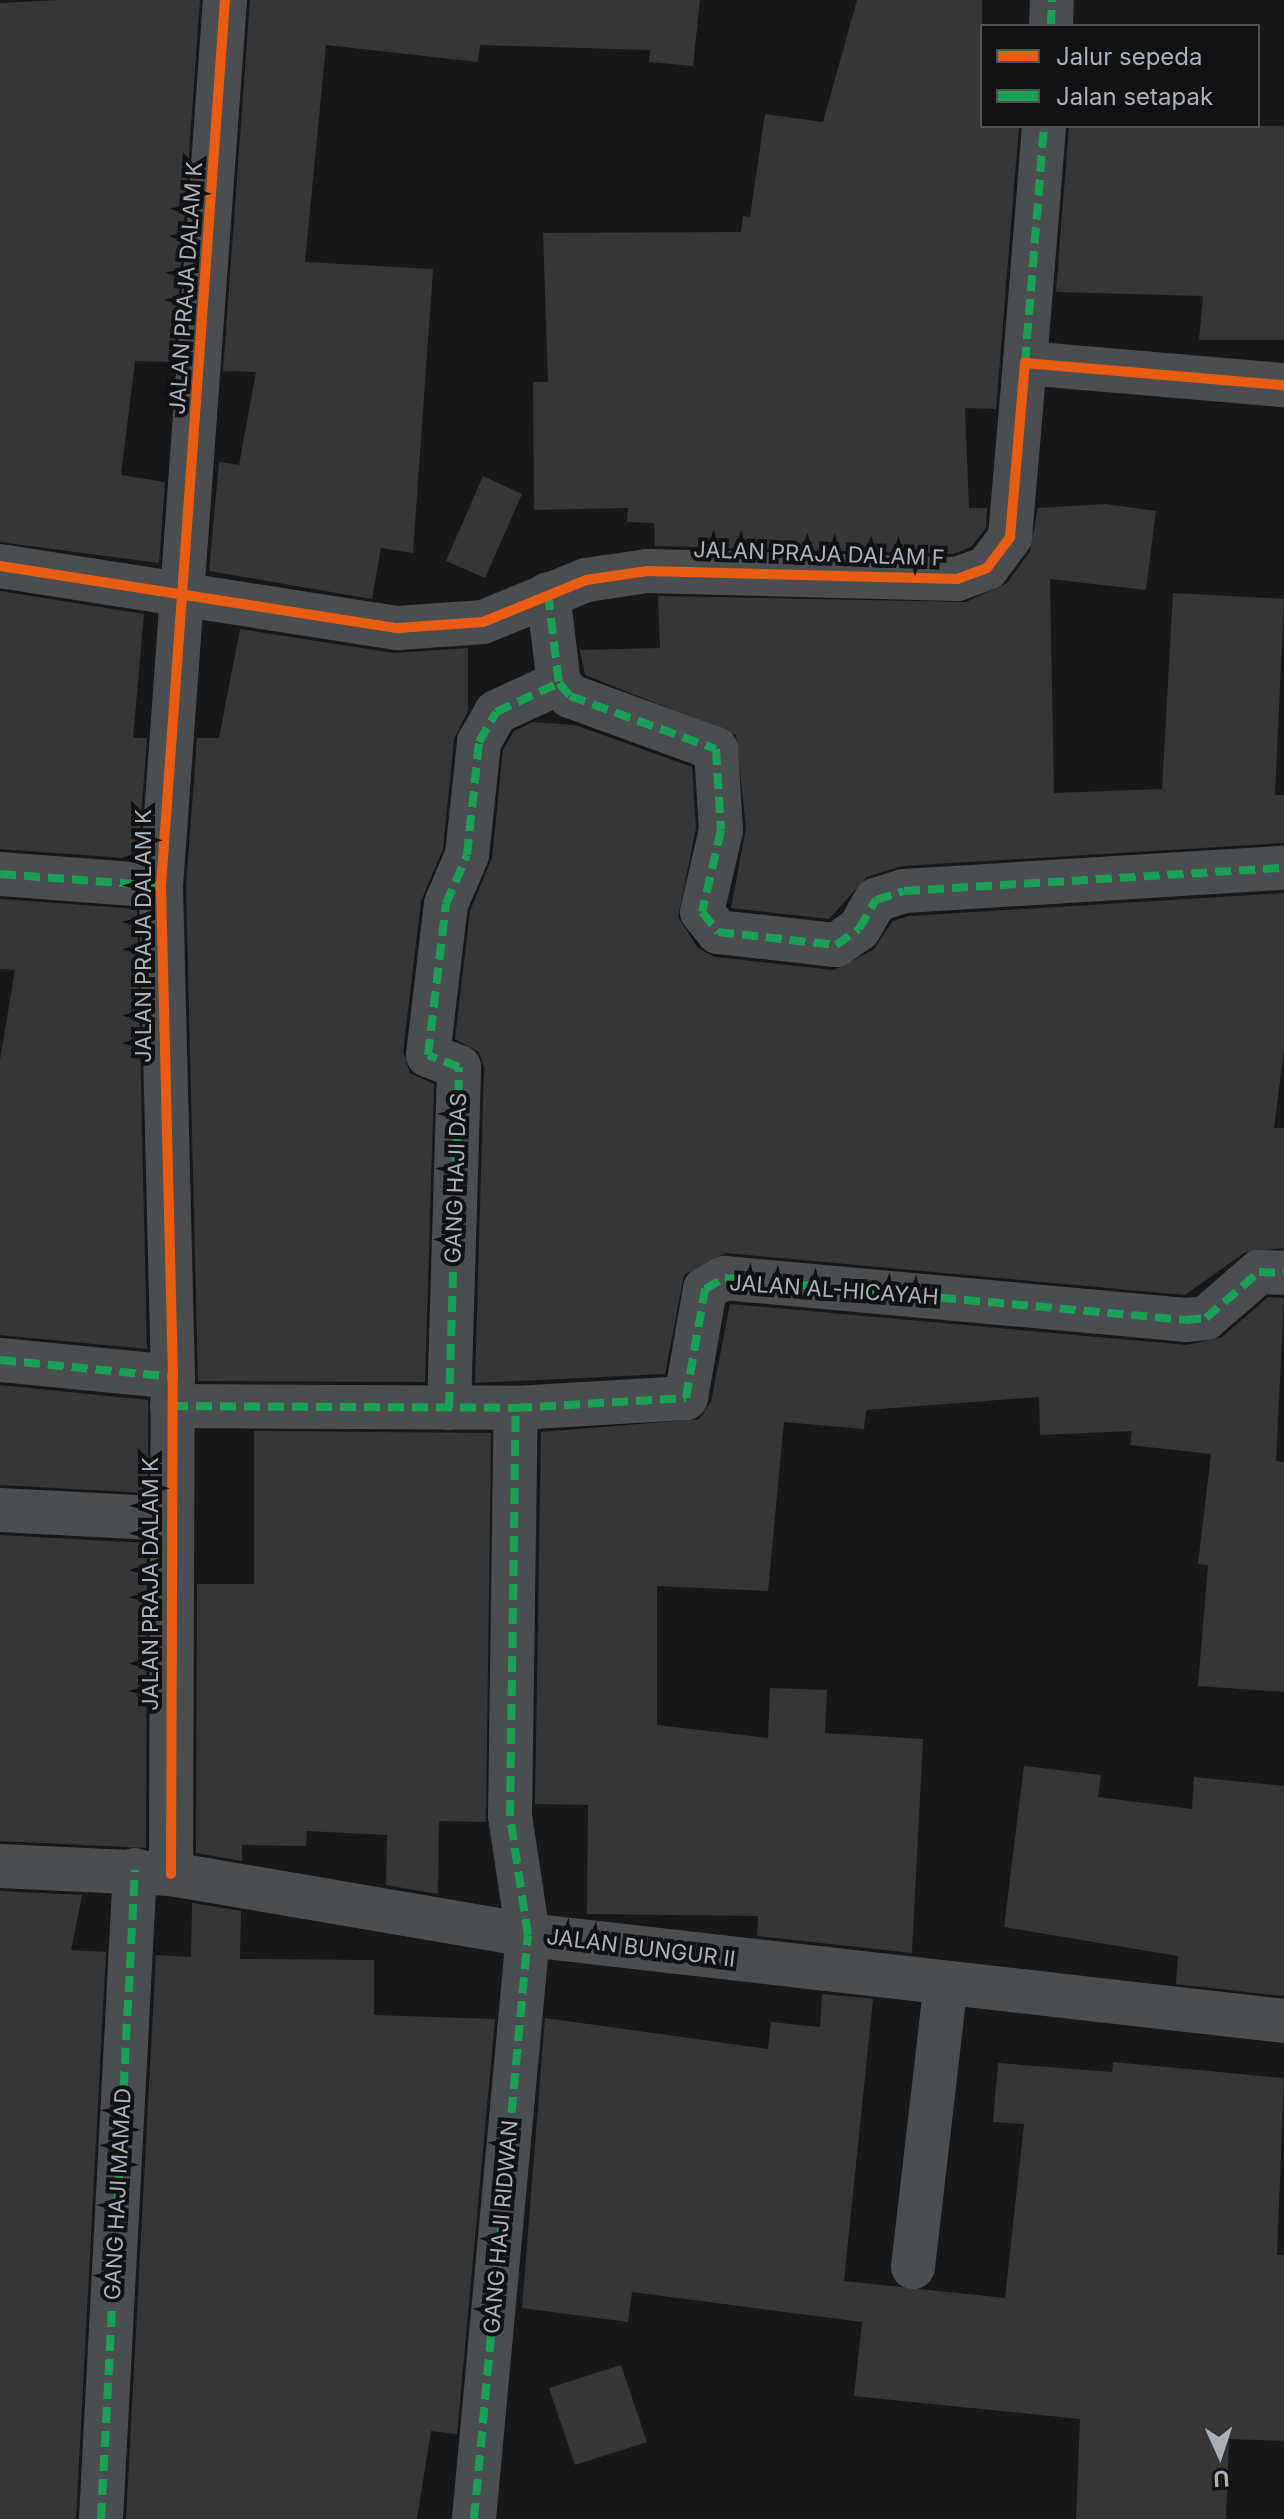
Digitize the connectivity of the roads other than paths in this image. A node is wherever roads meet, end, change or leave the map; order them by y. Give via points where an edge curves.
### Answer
1 (225, 0) edge
2 (1052, 0) edge
3 (1051, 24) edge
4 (1044, 128) edge
5 (1025, 363) junction
6 (1284, 385) edge
7 (0, 566) edge
8 (548, 594) junction
9 (185, 596) junction
10 (559, 683) junction
11 (1284, 868) edge
12 (0, 874) edge
13 (161, 886) junction
14 (1284, 1273) edge
15 (0, 1360) edge
16 (172, 1392) junction
17 (449, 1408) junction
18 (516, 1408) junction
19 (0, 1510) edge
20 (169, 1519) junction
21 (0, 1866) edge
22 (153, 1872) junction
23 (528, 1935) junction
24 (946, 1983) junction
25 (1284, 2021) edge
26 (913, 2267) dead end
27 (101, 2519) edge
28 (474, 2519) edge

1 - 9 street, JALAN PRAJA DALAM K
2 - 3 street
4 - 5 street, JALAN PRAJA DALAM F
5 - 6 street
5 - 8 street, JALAN PRAJA DALAM F via 1010,537 987,568 957,579 660,570
7 - 9 street, JALAN PRAJA DALAM F
8 - 9 street, JALAN PRAJA DALAM F via 483,622 398,628
8 - 10 street
9 - 13 street, JALAN PRAJA DALAM K via 168,726
10 - 11 street via 570,696 716,749 721,830 702,912 718,932 836,945 859,929 876,900 904,891
10 - 17 street, GANG HAJI DAS via 496,712 479,742 467,855 446,904 428,1055 459,1067
12 - 13 street
13 - 16 street, JALAN PRAJA DALAM K
14 - 18 street, JALAN AL-HICAYAH via 1259,1272 1206,1318 1185,1320 725,1278 705,1289 686,1398
15 - 16 street, JALAN AL-HICAYAH
16 - 17 street, JALAN AL-HICAYAH
16 - 20 street, JALAN PRAJA DALAM K
17 - 18 street, JALAN AL-HICAYAH
18 - 23 street, GANG HAJI RIDWAN via 510,1801
19 - 20 street
20 - 22 street, JALAN PRAJA DALAM K
21 - 22 street, JALAN BUNGUR II
22 - 23 street, JALAN BUNGUR II
22 - 27 street, GANG HAJI MAMAD
23 - 24 street, JALAN BUNGUR II
23 - 28 street, GANG HAJI RIDWAN
24 - 25 street, JALAN BUNGUR II
24 - 26 street

